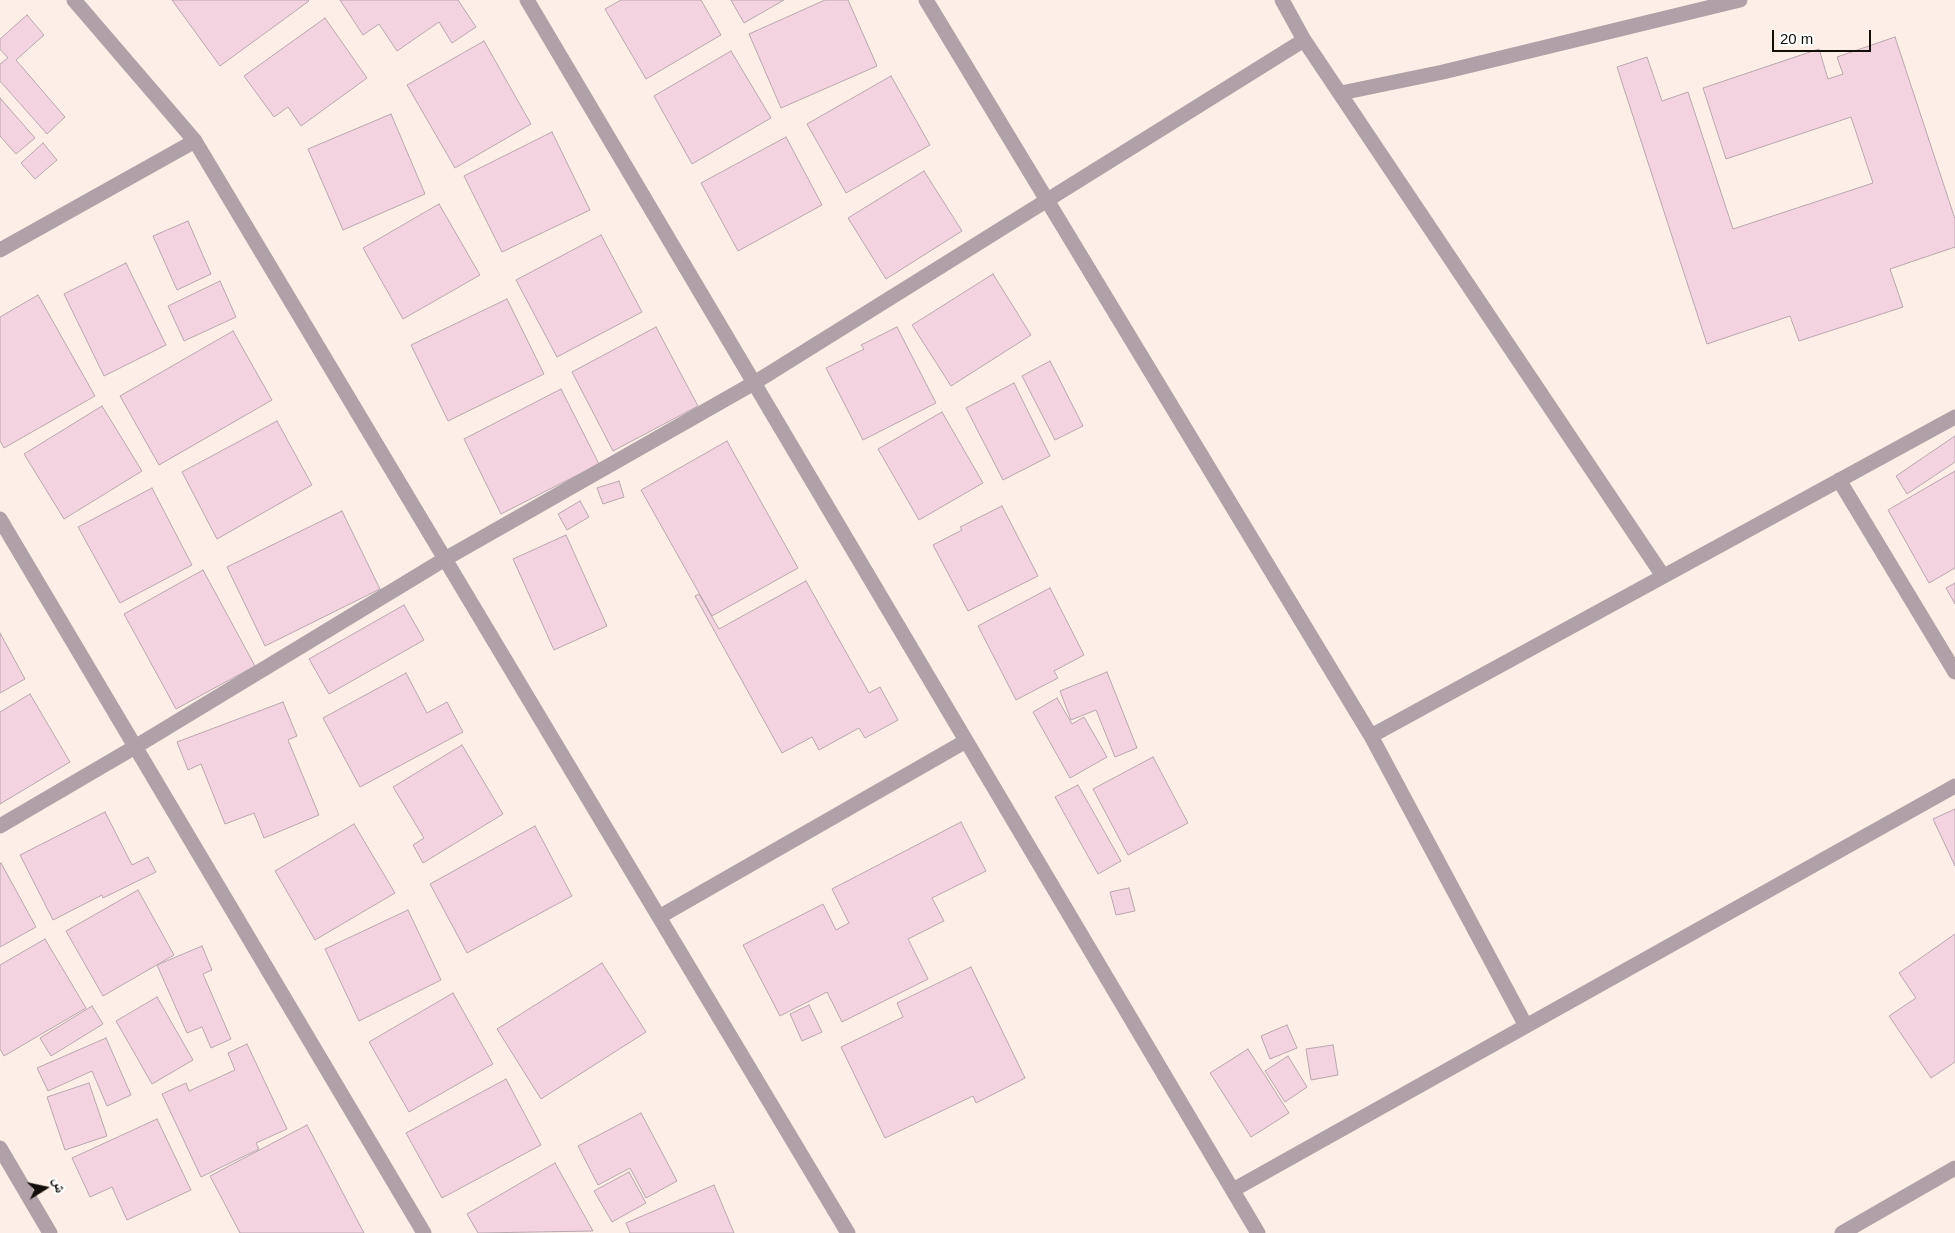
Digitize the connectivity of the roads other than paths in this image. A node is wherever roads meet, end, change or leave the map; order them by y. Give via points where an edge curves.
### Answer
1 (74, 0) edge
2 (527, 0) edge
3 (926, 0) edge
4 (1282, 0) edge
5 (1740, 0) edge
6 (1704, 4) edge
7 (1304, 40) junction
8 (1341, 93) junction
9 (195, 141) junction
10 (1046, 199) junction
11 (0, 250) edge
12 (754, 384) junction
13 (1955, 417) edge
14 (1839, 480) junction
15 (0, 519) edge
16 (445, 559) junction
17 (1664, 576) junction
18 (1955, 672) edge
19 (1371, 736) junction
20 (966, 741) junction
21 (135, 747) junction
22 (1955, 786) edge
23 (0, 826) edge
24 (659, 917) junction
25 (1526, 1026) junction
26 (0, 1148) edge
27 (4, 1165) edge
28 (1955, 1168) edge
29 (1233, 1190) junction
30 (50, 1233) edge
31 (424, 1233) edge
32 (848, 1233) edge
33 (1258, 1233) edge
34 (1842, 1233) edge

1 - 9 street
2 - 12 street
3 - 10 street
4 - 7 street
5 - 6 street
6 - 8 street via 1444,72
7 - 8 street
7 - 10 street
8 - 17 street
9 - 11 street
9 - 16 street
10 - 12 street
10 - 19 street
12 - 16 street
12 - 20 street
13 - 14 street
14 - 17 street
14 - 18 street
15 - 21 street
16 - 21 street
16 - 24 street
17 - 19 street
19 - 25 street
20 - 24 street
20 - 29 street
21 - 23 street
21 - 31 street
22 - 25 street
24 - 32 street
25 - 29 street
26 - 27 street
27 - 30 street
28 - 34 street
29 - 33 street

